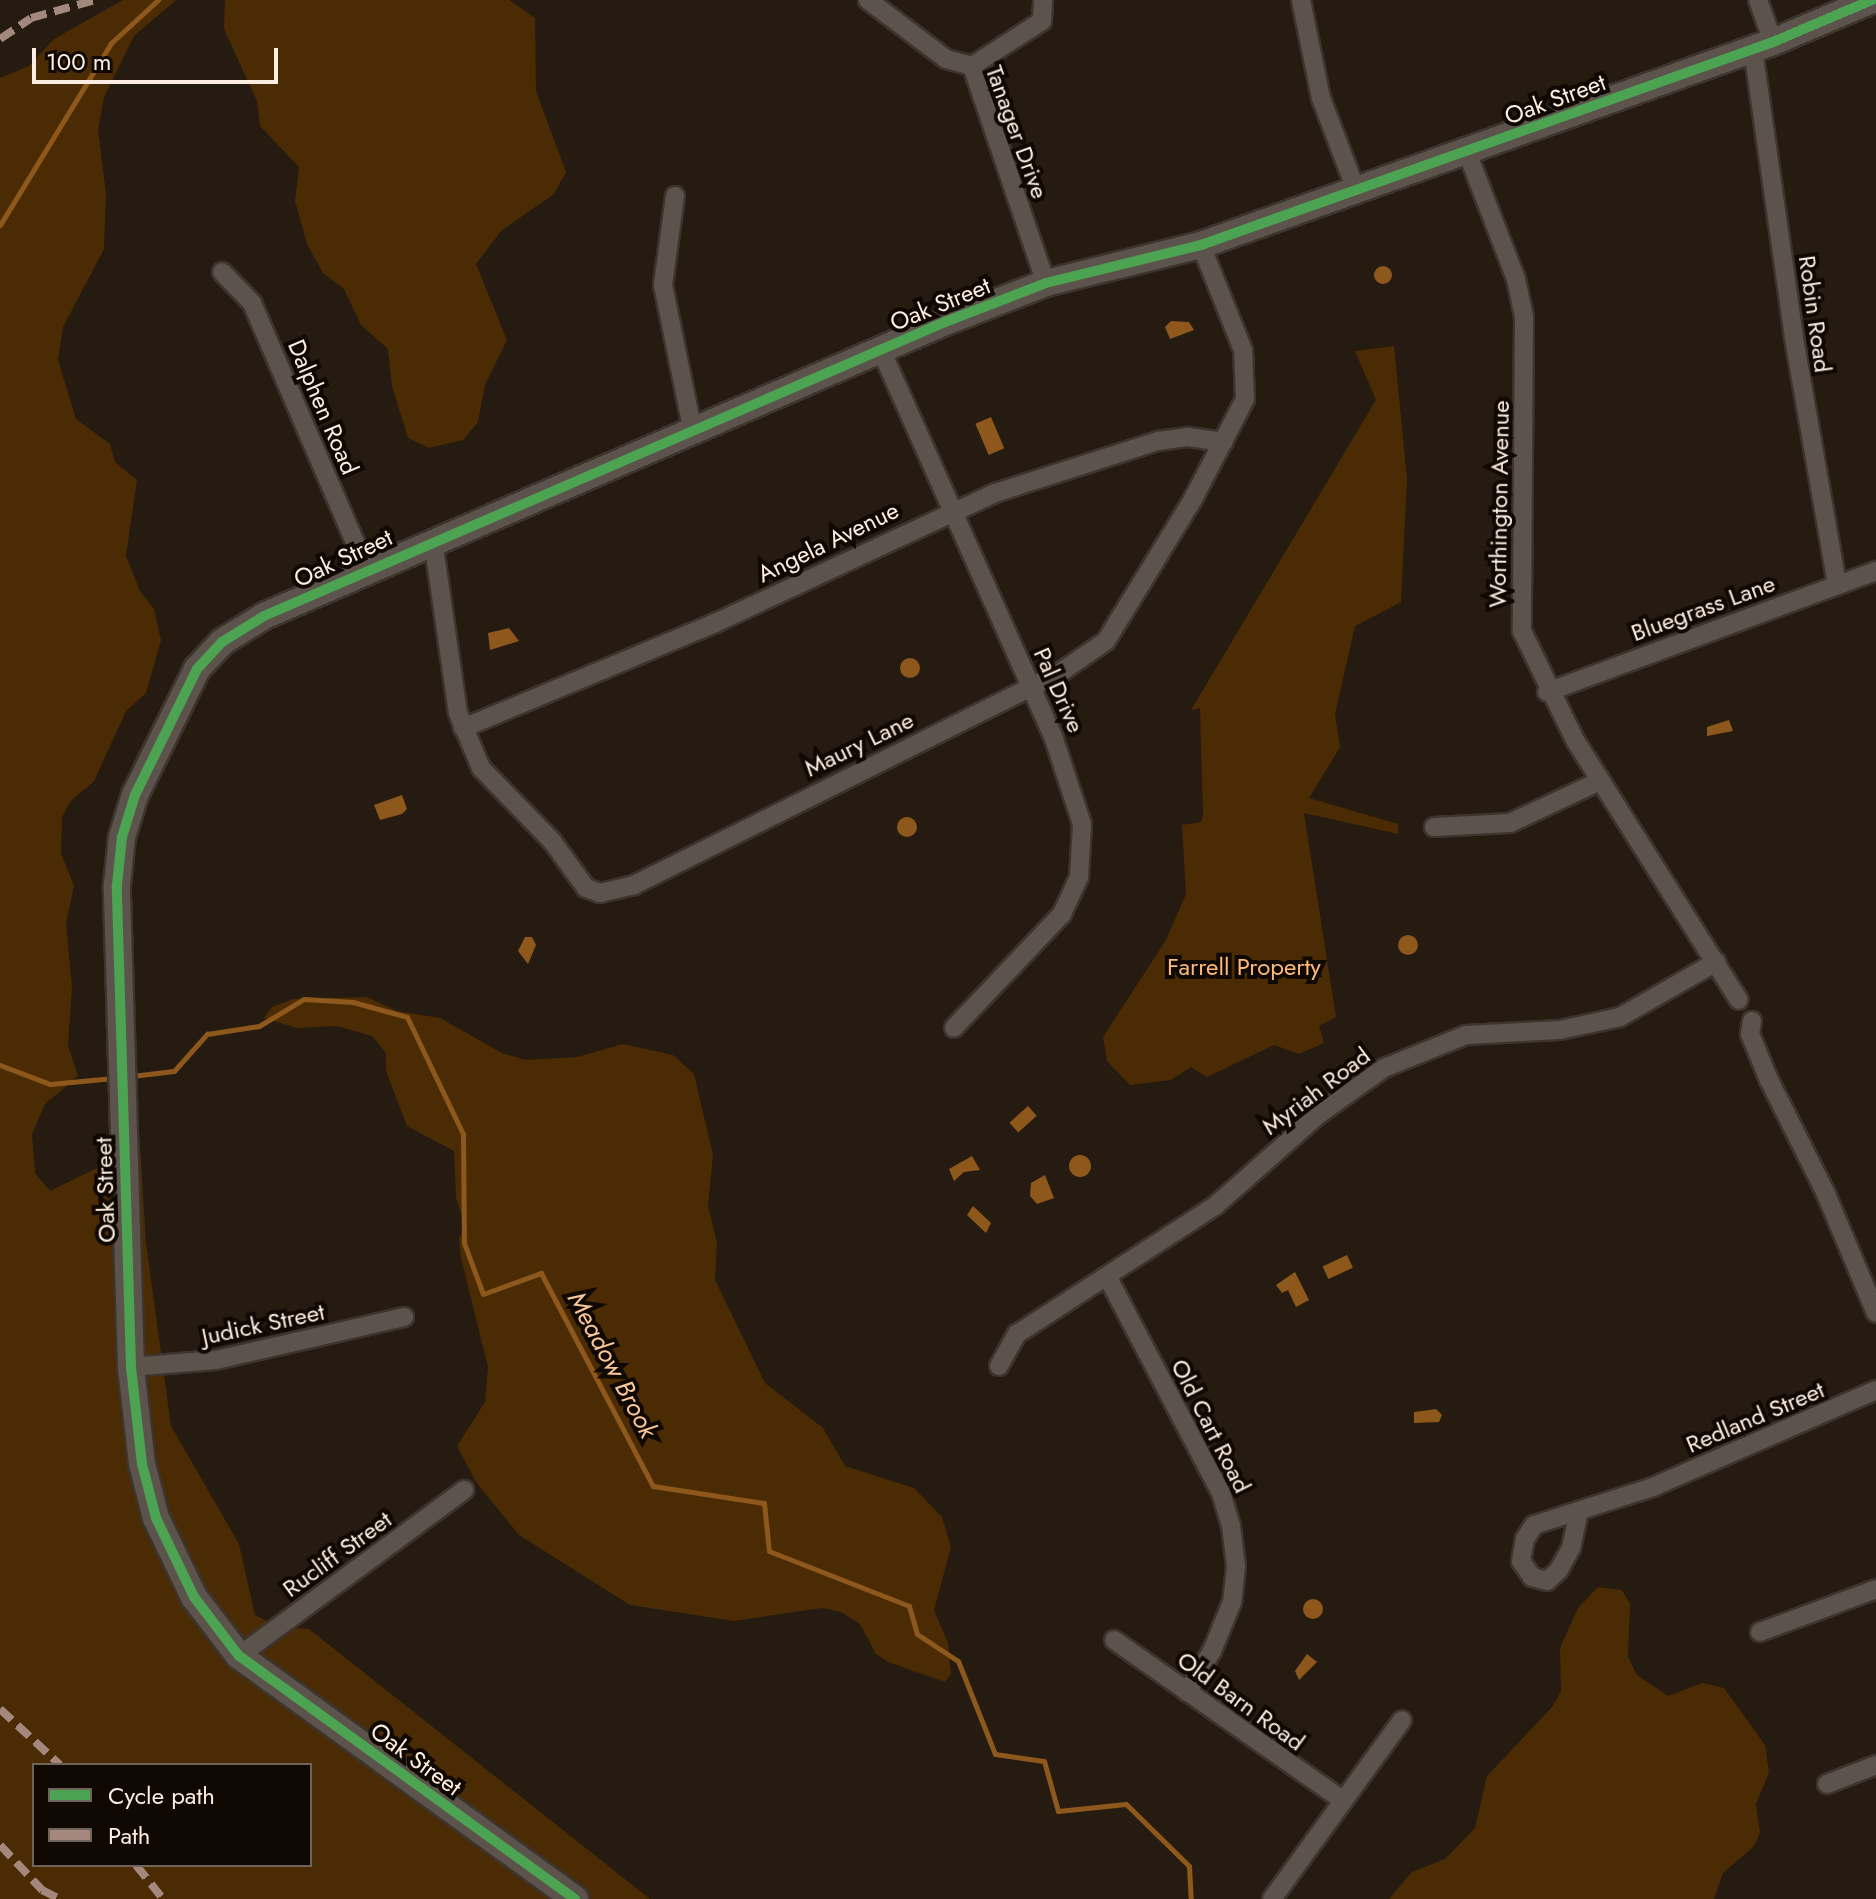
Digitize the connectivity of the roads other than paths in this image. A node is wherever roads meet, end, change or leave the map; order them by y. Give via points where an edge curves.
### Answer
1 (868, 0) edge
2 (1043, 0) edge
3 (1301, 0) edge
4 (1758, 0) edge
5 (1872, 0) edge
6 (1763, 46) junction
7 (972, 66) junction
8 (1467, 152) junction
9 (1356, 190) junction
10 (675, 196) dead end
11 (1201, 245) junction
12 (222, 272) dead end
13 (1046, 283) junction
14 (881, 350) junction
15 (692, 428) junction
16 (1224, 442) junction
17 (951, 510) junction
18 (433, 540) junction
19 (367, 570) junction
20 (1876, 571) edge
21 (1837, 585) junction
22 (1030, 688) junction
23 (1547, 692) junction
24 (463, 728) junction
25 (1600, 781) junction
26 (1434, 827) dead end
27 (1716, 962) junction
28 (1739, 1000) dead end
29 (1752, 1021) dead end
30 (954, 1028) dead end
31 (1107, 1276) junction
32 (1876, 1313) edge
33 (404, 1317) dead end
34 (999, 1366) dead end
35 (131, 1367) junction
36 (1876, 1390) edge
37 (464, 1490) dead end
38 (1579, 1511) dead end
39 (1876, 1589) edge
40 (1760, 1632) dead end
41 (1114, 1640) dead end
42 (239, 1656) junction
43 (1187, 1692) junction
44 (1402, 1720) dead end
45 (1876, 1765) edge
46 (1827, 1784) dead end
47 (1341, 1799) junction
48 (575, 1899) edge
49 (1272, 1899) edge

1 - 7 street, Tanager Drive via 946,59
2 - 7 street via 1042,21
3 - 9 street via 1321,98
4 - 6 street, Robin Road
5 - 6 street, Oak Street
6 - 8 street, Oak Street
6 - 21 street, Robin Road via 1794,338
7 - 13 street, Tanager Drive
8 - 9 street, Oak Street
8 - 23 street, Worthington Avenue via 1516,279 1524,317 1520,611 1528,649
9 - 11 street, Oak Street
10 - 15 street via 663,285
11 - 13 street, Oak Street
11 - 16 street, Maury Lane via 1246,367 1245,399
12 - 19 street, Dalphen Road via 252,303
13 - 14 street, Oak Street
14 - 15 street, Oak Street
14 - 17 street, Pal Drive
15 - 18 street, Oak Street
16 - 17 street, Angela Avenue via 1188,437 1158,441
16 - 22 street, Maury Lane via 1106,641
17 - 22 street, Pal Drive
17 - 24 street, Angela Avenue via 715,623
18 - 19 street, Oak Street
18 - 24 street, Maury Lane
19 - 35 street, Oak Street via 257,620 222,642 197,669 159,743 122,838 117,885
20 - 21 street, Bluegrass Lane
21 - 23 street, Bluegrass Lane
22 - 24 street, Maury Lane via 634,885 600,893 586,888 552,841 491,783
22 - 30 street, Pal Drive via 1078,804 1083,842 1079,877 1048,933
23 - 25 street, Worthington Avenue
25 - 26 street via 1510,823
25 - 27 street, Worthington Avenue
27 - 28 street, Worthington Avenue
27 - 31 street, Myriah Road via 1620,1017 1560,1030 1466,1035 1384,1068 1318,1115 1215,1206
29 - 32 street via 1750,1034 1769,1080 1826,1194
31 - 34 street, Myriah Road via 1017,1334
31 - 43 street, Old Cart Road via 1221,1493 1231,1526 1236,1566 1232,1602 1212,1651
33 - 35 street, Judick Street via 245,1355
35 - 42 street, Oak Street via 142,1464 156,1518 194,1597
36 - 38 street, Redland Street via 1653,1487
37 - 42 street, Rucliff Street
39 - 40 street
41 - 43 street, Old Barn Road
42 - 48 street, Oak Street
43 - 47 street, Old Barn Road
44 - 47 street
45 - 46 street
47 - 49 street

